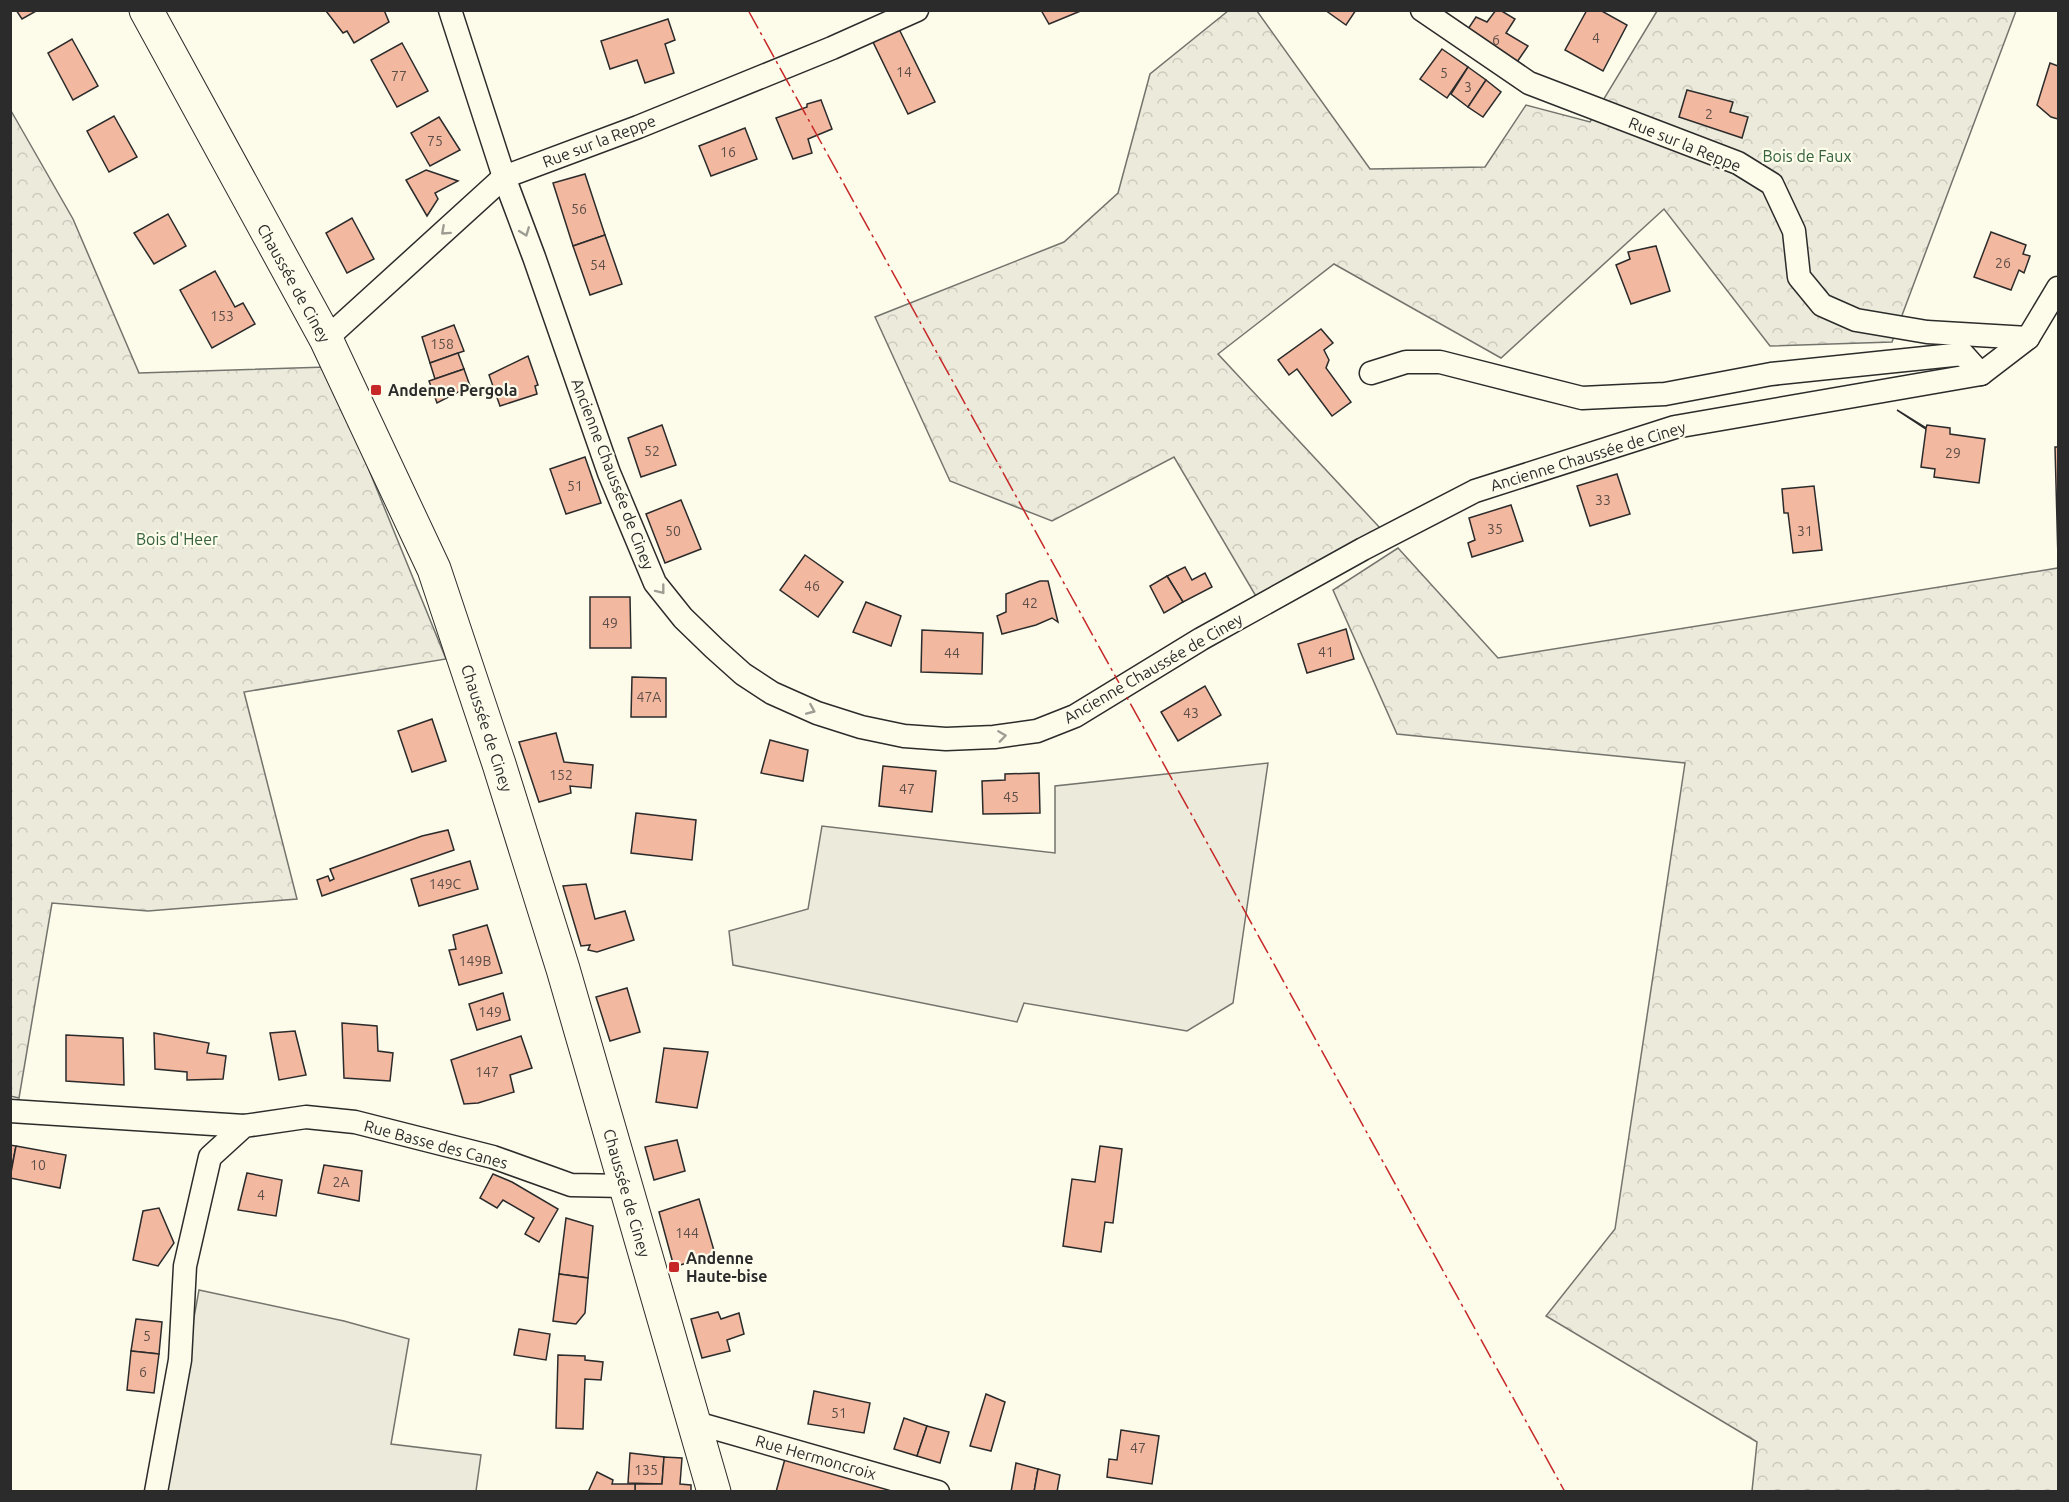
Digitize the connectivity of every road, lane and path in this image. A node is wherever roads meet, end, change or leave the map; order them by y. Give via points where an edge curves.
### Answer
1 (146, 10) edge
2 (450, 10) edge
3 (917, 10) edge
4 (1422, 10) edge
5 (504, 177) junction
6 (2058, 288) edge
7 (2028, 338) junction
8 (326, 339) junction
9 (1371, 373) dead end
10 (1981, 374) junction
11 (10, 1112) edge
12 (244, 1126) junction
13 (625, 1186) junction
14 (693, 1422) junction
15 (156, 1491) edge
16 (714, 1491) edge
17 (938, 1491) edge

1 - 8 main road, Chaussée de Ciney
2 - 5 street, Ancienne Chaussée de Ciney
3 - 5 street, Rue sur la Reppe via 692,105
4 - 7 street, Rue sur la Reppe via 1529,83 1738,163 1772,184 1794,231 1799,277 1822,305 1856,320 1927,332
5 -> 8 street, Rue sur la Reppe
5 -> 10 street, Ancienne Chaussée de Ciney via 609,473 655,583 714,648 772,693 828,717 904,736 994,737 1037,731 1075,716 1201,639 1475,491 1675,428
6 - 7 street, Ancienne Chaussée de Ciney
7 - 10 street, Ancienne Chaussée de Ciney
8 - 13 main road, Chaussée de Ciney via 434,569 556,946
9 - 10 street via 1406,362 1440,362 1582,398 1665,394 1771,374 1963,354
11 - 12 street, Rue Basse des Canes
12 - 13 street, Rue Basse des Canes via 306,1117 355,1122 493,1157 571,1185
12 - 15 street via 210,1157 185,1266 180,1360
13 - 14 main road, Chaussée de Ciney
14 - 16 main road, Chaussée de Ciney
14 - 17 street, Rue Hermoncroix

